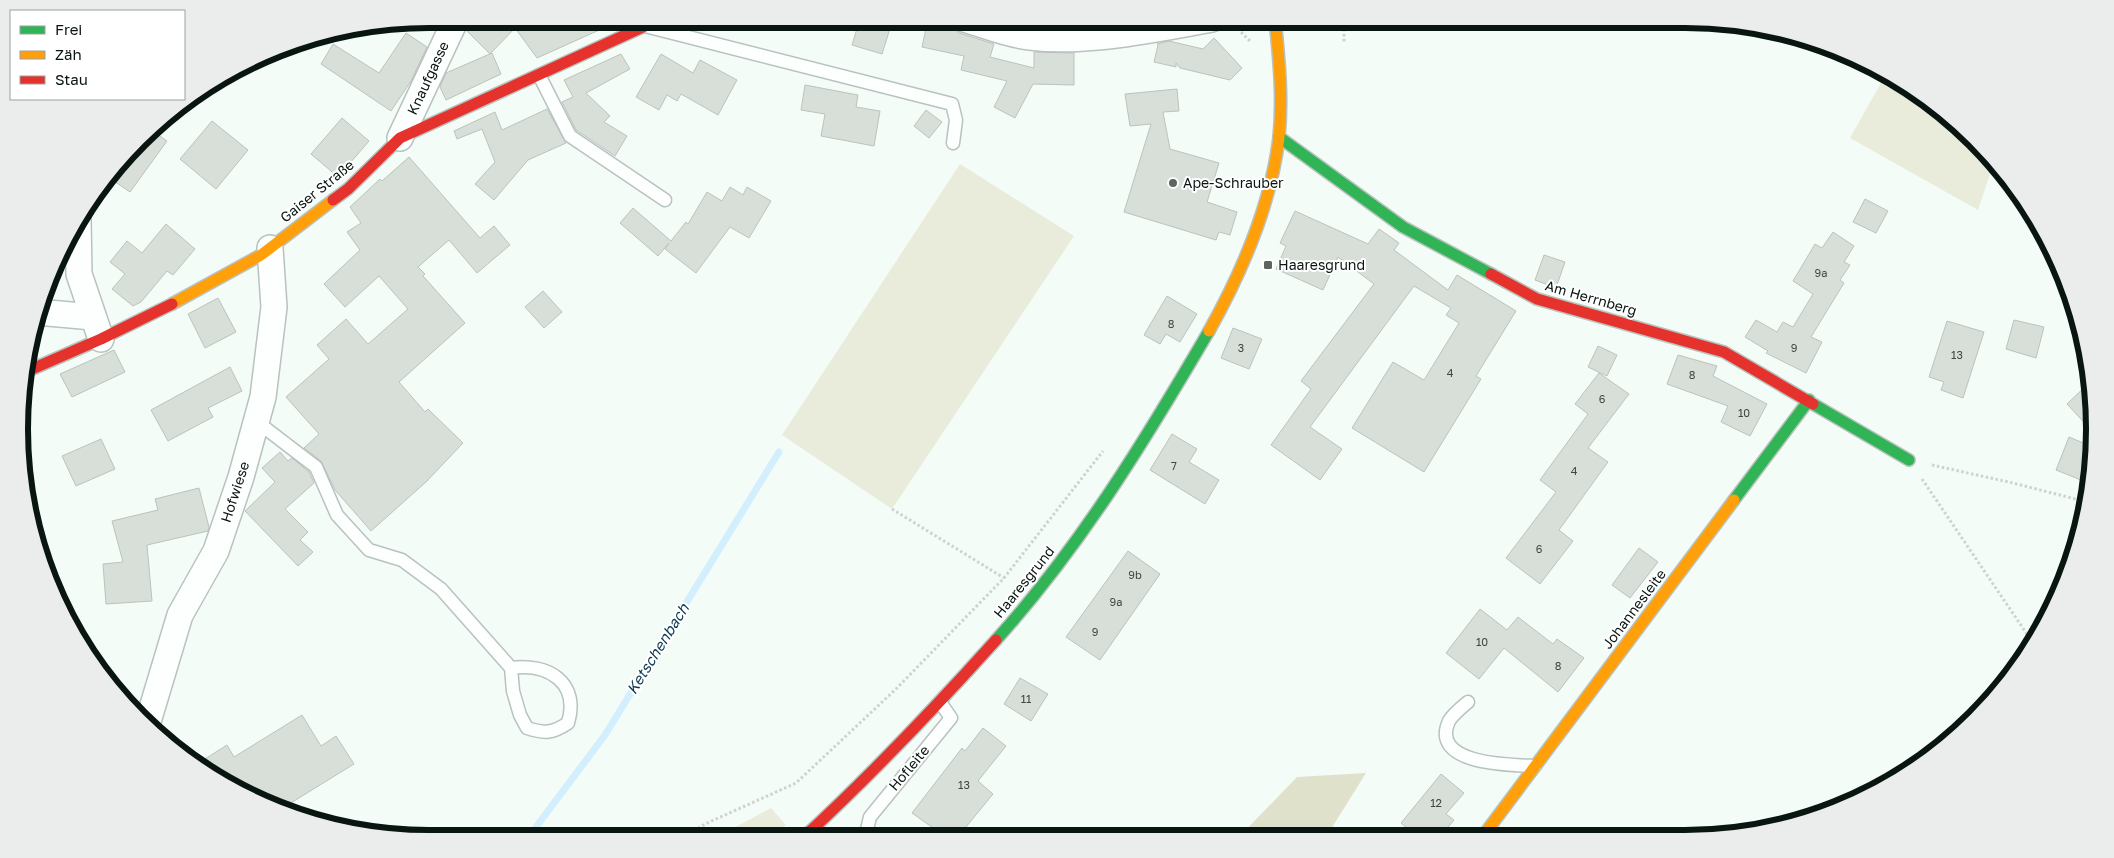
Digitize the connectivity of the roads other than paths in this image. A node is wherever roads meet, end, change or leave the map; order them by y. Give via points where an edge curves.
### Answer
1 (452, 28) edge
2 (637, 28) edge
3 (672, 28) edge
4 (996, 28) edge
5 (1163, 28) edge
6 (1276, 28) edge
7 (539, 75) junction
8 (1279, 137) junction
9 (400, 138) junction
10 (953, 143) dead end
11 (665, 200) dead end
12 (78, 233) edge
13 (270, 248) junction
14 (45, 314) edge
15 (97, 328) junction
16 (33, 367) edge
17 (1809, 400) junction
18 (256, 421) junction
19 (1909, 460) road end
20 (511, 668) junction
21 (940, 702) junction
22 (1468, 702) dead end
23 (149, 717) edge
24 (1535, 766) junction
25 (811, 830) edge
26 (867, 830) edge
27 (1487, 830) edge

1 - 9 street, Knaufgasse
2 - 7 street, Gaiser Straße
3 - 10 lane via 952,104 956,120
4 - 5 street via 1027,37 1050,39 1130,34
6 - 8 street, Haaresgrund via 1281,76
7 - 9 street, Gaiser Straße
7 - 11 lane via 570,136
8 - 17 street, Am Herrnberg via 1403,227 1537,299 1724,352
8 - 21 street, Haaresgrund via 1257,231 1248,254 1165,407 1090,522 1031,601
9 - 13 street, Gaiser Straße via 348,189
12 - 15 street via 79,274
13 - 15 street, Gaiser Straße via 191,295
13 - 18 street, Hofwiese via 274,308 263,397
14 - 15 street
15 - 16 street, Gaiser Straße
17 - 19 street, Am Herrnberg
17 - 24 street, Johannesleite
18 - 20 lane via 316,467 337,515 369,550 402,560 441,589
18 - 23 street, Hofwiese via 216,551 180,615
20 - 20 lane via 513,692 527,728 542,734 554,732 568,723 572,710 567,688 560,680 543,669
21 - 25 street, Haaresgrund
21 - 26 lane, Hofleite via 950,718 870,816
22 - 24 lane via 1450,720 1446,733 1449,745 1457,753 1494,765
24 - 27 street, Johannesleite

